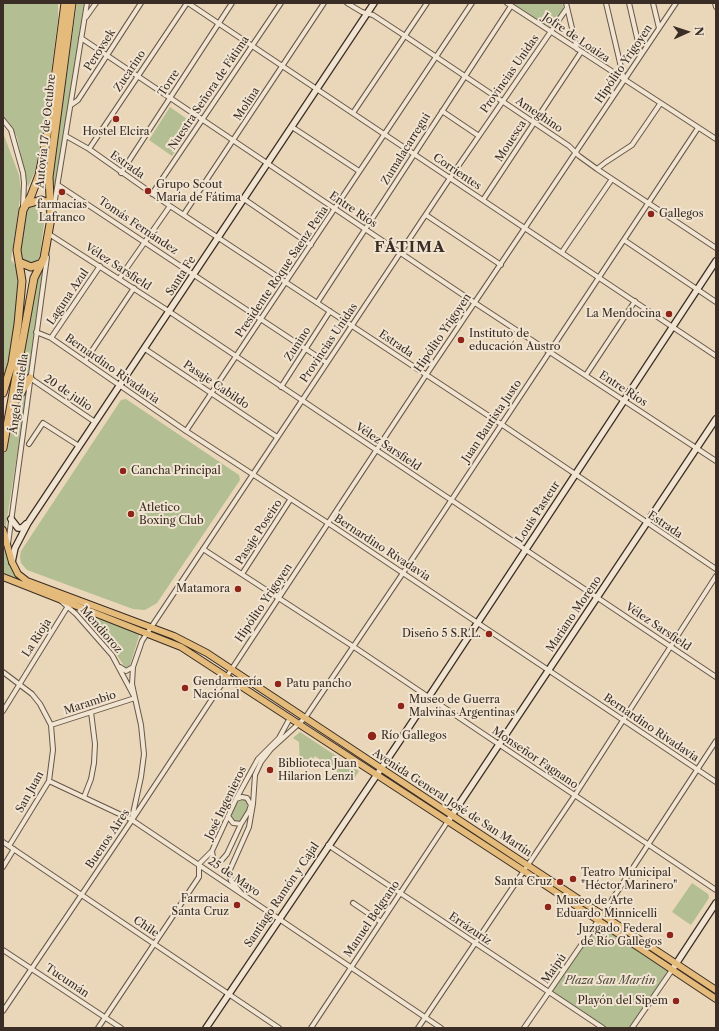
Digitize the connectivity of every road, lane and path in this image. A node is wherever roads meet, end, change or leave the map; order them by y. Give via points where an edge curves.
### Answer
1 (65, 3) edge
2 (72, 3) edge
3 (87, 3) edge
4 (96, 3) edge
5 (141, 3) edge
6 (187, 3) edge
7 (232, 3) edge
8 (280, 3) edge
9 (324, 3) edge
10 (348, 3) edge
11 (374, 3) edge
12 (427, 3) edge
13 (472, 3) edge
14 (507, 3) edge
15 (566, 3) edge
16 (606, 3) edge
17 (630, 3) edge
18 (653, 3) edge
19 (676, 3) edge
20 (715, 3) edge
21 (512, 6) junction
22 (716, 7) edge
23 (567, 8) junction
24 (367, 14) junction
25 (84, 19) junction
26 (219, 24) junction
27 (659, 28) junction
28 (551, 32) junction
29 (405, 36) junction
30 (81, 38) junction
31 (251, 45) junction
32 (579, 50) junction
33 (108, 55) junction
34 (436, 56) junction
35 (641, 56) junction
36 (283, 66) junction
37 (138, 76) junction
38 (464, 76) junction
39 (624, 80) junction
40 (317, 89) junction
41 (170, 98) junction
42 (502, 101) junction
43 (660, 104) junction
44 (71, 105) junction
45 (442, 111) junction
46 (353, 112) junction
47 (3, 120) edge
48 (202, 120) junction
49 (534, 122) junction
50 (292, 127) junction
51 (698, 128) junction
52 (385, 134) junction
53 (66, 136) junction
54 (479, 136) junction
55 (716, 139) edge
56 (234, 140) junction
57 (89, 150) junction
58 (575, 152) junction
59 (415, 154) junction
60 (268, 164) junction
61 (598, 169) junction
62 (359, 172) junction
63 (121, 173) junction
64 (450, 178) junction
65 (612, 179) junction
66 (58, 185) junction
67 (152, 194) junction
68 (244, 199) junction
69 (483, 200) junction
70 (648, 203) junction
71 (170, 206) junction
72 (24, 207) junction
73 (335, 209) junction
74 (184, 214) junction
75 (52, 215) junction
76 (426, 215) junction
77 (525, 228) junction
78 (366, 229) junction
79 (49, 234) junction
80 (218, 238) junction
81 (624, 240) junction
82 (144, 242) junction
83 (47, 243) junction
84 (310, 245) junction
85 (716, 248) edge
86 (562, 252) junction
87 (400, 253) junction
88 (716, 261) edge
89 (19, 262) junction
90 (42, 263) junction
91 (501, 265) junction
92 (100, 266) junction
93 (194, 275) junction
94 (599, 278) junction
95 (120, 279) junction
96 (286, 282) junction
97 (134, 288) junction
98 (698, 290) junction
99 (635, 301) junction
100 (716, 302) edge
101 (317, 303) junction
102 (475, 303) junction
103 (330, 311) junction
104 (170, 312) junction
105 (261, 319) junction
106 (352, 326) junction
107 (673, 326) junction
108 (36, 332) junction
109 (51, 338) junction
110 (146, 348) junction
111 (306, 348) junction
112 (549, 351) junction
113 (716, 356) edge
114 (236, 357) junction
115 (85, 361) junction
116 (327, 363) junction
117 (426, 375) junction
118 (586, 375) junction
119 (30, 378) junction
120 (120, 386) junction
121 (281, 387) junction
122 (3, 393) edge
123 (212, 393) junction
124 (624, 400) junction
125 (302, 401) junction
126 (10, 413) junction
127 (716, 419) edge
128 (95, 422) junction
129 (501, 424) junction
130 (186, 431) junction
131 (277, 437) junction
132 (29, 444) dead end
133 (79, 446) junction
134 (3, 448) edge
135 (696, 448) junction
136 (376, 450) junction
137 (716, 461) edge
138 (252, 475) junction
139 (574, 475) junction
140 (290, 500) junction
141 (451, 500) junction
142 (11, 519) junction
143 (28, 523) junction
144 (646, 523) junction
145 (328, 524) junction
146 (3, 530) edge
147 (8, 548) junction
148 (204, 549) junction
149 (525, 550) junction
150 (12, 562) junction
151 (716, 569) edge
152 (403, 573) junction
153 (242, 574) junction
154 (716, 576) edge
155 (3, 577) edge
156 (278, 597) junction
157 (597, 597) junction
158 (69, 605) junction
159 (477, 623) junction
160 (149, 630) junction
161 (670, 646) junction
162 (354, 647) junction
163 (120, 667) junction
164 (133, 667) junction
165 (231, 669) junction
166 (549, 670) junction
167 (3, 672) edge
168 (227, 675) junction
169 (716, 677) edge
170 (19, 683) junction
171 (428, 697) junction
172 (135, 698) junction
173 (3, 711) edge
174 (91, 712) junction
175 (290, 718) junction
176 (305, 718) junction
177 (623, 720) junction
178 (300, 724) junction
179 (50, 725) junction
180 (716, 741) edge
181 (499, 745) junction
182 (256, 766) junction
183 (381, 768) junction
184 (697, 770) junction
185 (250, 773) junction
186 (376, 774) junction
187 (255, 775) junction
188 (49, 781) junction
189 (245, 782) junction
190 (716, 782) edge
191 (254, 786) junction
192 (575, 795) junction
193 (84, 797) junction
194 (236, 799) junction
195 (252, 805) junction
196 (452, 815) junction
197 (228, 816) junction
198 (132, 820) junction
199 (448, 821) junction
200 (242, 824) junction
201 (3, 842) edge
202 (649, 844) junction
203 (328, 845) junction
204 (9, 846) junction
205 (14, 850) junction
206 (212, 851) junction
207 (199, 864) junction
208 (528, 865) junction
209 (3, 867) edge
210 (524, 870) junction
211 (716, 890) edge
212 (81, 894) junction
213 (242, 894) junction
214 (400, 894) junction
215 (353, 903) dead end
216 (716, 903) edge
217 (600, 918) junction
218 (278, 919) junction
219 (381, 922) junction
220 (154, 943) junction
221 (476, 944) junction
222 (3, 950) edge
223 (676, 964) junction
224 (31, 968) junction
225 (351, 968) junction
226 (672, 970) junction
227 (716, 990) edge
228 (548, 992) junction
229 (229, 993) junction
230 (716, 999) edge
231 (3, 1011) edge
232 (105, 1017) junction
233 (425, 1017) junction
234 (98, 1028) edge
235 (121, 1028) edge
236 (206, 1028) edge
237 (279, 1028) edge
238 (311, 1028) edge
239 (418, 1028) edge
240 (441, 1028) edge
241 (524, 1028) edge
242 (602, 1028) edge
243 (632, 1028) edge

1 - 72 highway, Autovía 17 de Octubre via 39,175
2 - 75 highway, Autovía 17 de Octubre via 49,177
3 - 25 street
4 - 25 street
5 - 33 street, Perovsek
6 - 26 street, Corrientes
6 - 37 street, Zucarino
7 - 26 street, Torre
8 - 31 street, Nuestra Señora de Fátima
9 - 36 street, Molina
10 - 24 street, Ameghino
11 - 24 street, Santa Fe
12 - 29 street
13 - 34 street, Presidente Roque Saenz Peña
14 - 21 street, Jofre de Loaiza
15 - 23 street
16 - 39 street
17 - 35 street
18 - 27 street
19 - 27 street, Hipólito Yrigoyen
20 - 22 street
21 - 28 street, Jofre de Loaiza
21 - 38 street, Zumalacarregui
23 - 28 street, Provincias Unidas
23 - 32 street
24 - 29 street, Ameghino via 373,15
24 - 40 street, Santa Fe
25 - 30 street
26 - 31 street, Corrientes
26 - 41 street, Torre
27 - 35 street, Hipólito Yrigoyen
28 - 32 street, Jofre de Loaiza
28 - 42 street, Provincias Unidas
29 - 34 street, Ameghino
29 - 46 street
30 - 33 street, Entre Ríos
30 - 44 street
31 - 36 street, Corrientes
31 - 48 street, Nuestra Señora de Fátima
32 - 39 street, Jofre de Loaiza
32 - 49 street, Mouesca
33 - 37 street, Entre Ríos
33 - 44 street, Perovsek via 78,100
34 - 38 street, Ameghino
34 - 52 street, Presidente Roque Saenz Peña
35 - 39 street, Hipólito Yrigoyen
36 - 40 street, Corrientes
36 - 56 street, Molina
37 - 41 street, Entre Ríos
37 - 57 street, Zucarino
38 - 42 street, Ameghino
38 - 45 street, Zumalacarregui
39 - 43 street, Jofre de Loaiza
39 - 58 street, Hipólito Yrigoyen
40 - 46 street, Corrientes
40 - 50 street, Santa Fe
41 - 48 street, Entre Ríos
41 - 63 street, Torre
42 - 49 street, Ameghino
42 - 54 street, Provincias Unidas
43 - 51 street, Jofre de Loaiza
43 - 61 street via 632,145
44 - 53 street
45 - 54 street
45 - 59 street, Zumalacarregui
46 - 52 street, Corrientes
47 - 72 street via 11,130 23,173
48 - 56 street, Entre Ríos
48 - 67 street, Nuestra Señora de Fátima
49 - 58 street, Ameghino
49 - 69 street, Mouesca
50 - 60 street, Santa Fe
50 - 62 street
51 - 55 street, Jofre de Loaiza
51 - 70 street, Juan Bautista Justo
52 - 59 street, Corrientes
52 - 62 street, Presidente Roque Saenz Peña
53 - 57 street, Estrada
53 - 66 street
54 - 64 street, Provincias Unidas
56 - 60 street, Entre Ríos
56 - 74 street, Molina
57 - 63 street, Estrada
58 - 61 street, Ameghino
58 - 77 street, Hipólito Yrigoyen
59 - 64 street, Corrientes
59 - 78 street, Zumalacarregui
60 - 68 street, Santa Fe
60 - 73 street, Entre Ríos
61 - 65 street, Ameghino
62 - 73 street, Presidente Roque Saenz Peña
63 - 67 street, Estrada
64 - 69 street, Corrientes
64 - 76 street, Provincias Unidas
65 - 70 street, Ameghino
65 - 86 street
66 - 75 street
66 - 82 street, Tomás Fernández
67 - 71 street, Estrada
68 - 80 street, Santa Fe
68 - 84 street
69 - 77 street, Corrientes
70 - 81 street, Juan Bautista Justo
70 - 85 street, Ameghino
71 - 74 street, Estrada
71 - 82 street
72 - 75 highway via 33,201 41,200 46,202
72 - 89 highway, Autovía 17 de Octubre via 17,250
73 - 78 street, Entre Ríos
73 - 84 street, Presidente Roque Saenz Peña
74 - 80 street, Estrada
75 - 79 highway, Autovía 17 de Octubre
76 - 87 street, Provincias Unidas
76 - 91 street
77 - 86 street, Corrientes
77 - 91 street, Hipólito Yrigoyen
78 - 87 street, Entre Ríos
78 - 101 street, Zumalacarregui
79 - 83 highway, Autovía 17 de Octubre
79 - 92 street, Vélez Sarsfield
80 - 93 street, Santa Fe
80 - 96 street, Estrada
81 - 94 street, Juan Bautista Justo
81 - 98 street
82 - 93 street, Tomás Fernández
82 - 95 street
83 - 90 highway, Autovía 17 de Octubre
83 - 108 street, Ángel Banciella
84 - 96 street, Presidente Roque Saenz Peña
86 - 94 street, Corrientes
87 - 102 street, Entre Ríos
87 - 106 street, Provincias Unidas
88 - 98 street, Louis Pasteur
89 - 90 highway via 31,267
89 - 122 highway, Autovía 17 de Octubre via 22,281 18,324 12,363
90 - 126 highway, Autovía 17 de Octubre via 34,278
91 - 102 street, Hipólito Yrigoyen
92 - 95 street, Vélez Sarsfield
92 - 109 street, Laguna Azul
93 - 104 street, Santa Fe
93 - 105 street, Tomás Fernández
94 - 99 street, Corrientes
94 - 112 street, Juan Bautista Justo
95 - 97 street, Vélez Sarsfield
96 - 101 street, Estrada
96 - 105 street, Presidente Roque Saenz Peña
97 - 104 street, Vélez Sarsfield
97 - 115 street
98 - 100 street
98 - 107 street, Louis Pasteur
99 - 107 street, Corrientes
99 - 118 street
101 - 103 street, Estrada
102 - 112 street, Entre Ríos
102 - 117 street, Hipólito Yrigoyen
103 - 106 street, Estrada
103 - 111 street, Zunino
104 - 110 street, Santa Fe
104 - 114 street, Vélez Sarsfield
105 - 111 street, Tomás Fernández
105 - 114 street, Presidente Roque Saenz Peña
106 - 116 street, Provincias Unidas
106 - 117 street, Estrada
107 - 113 street, Corrientes
107 - 124 street, Louis Pasteur
108 - 109 street, Bernardino Rivadavia
108 - 119 street, Ángel Banciella
109 - 115 street, Bernardino Rivadavia
110 - 120 street, Santa Fe
110 - 123 street, Pasaje Cabildo
111 - 116 street, Tomás Fernández
111 - 121 street, Zunino
112 - 118 street, Entre Ríos
112 - 129 street, Juan Bautista Justo
114 - 121 street, Vélez Sarsfield
114 - 123 street, Presidente Roque Saenz Peña
115 - 120 street, Bernardino Rivadavia
116 - 125 street, Provincias Unidas
117 - 129 street, Estrada
117 - 136 street, Hipólito Yrigoyen
118 - 124 street, Entre Ríos
119 - 126 highway
119 - 128 street, 20 de julio
119 - 142 street, Ángel Banciella
120 - 128 street, Santa Fe
120 - 130 street, Bernardino Rivadavia
121 - 125 street, Vélez Sarsfield
123 - 130 street, Presidente Roque Saenz Peña
123 - 131 street, Pasaje Cabildo
124 - 135 street, Entre Ríos
124 - 139 street, Louis Pasteur
125 - 131 street, Provincias Unidas
125 - 136 street, Vélez Sarsfield
126 - 134 highway, Autovía 17 de Octubre
127 - 135 street, Mariano Moreno
128 - 133 street, Santa Fe
129 - 139 street, Estrada
129 - 141 street, Juan Bautista Justo
130 - 138 street, Bernardino Rivadavia
131 - 138 street, Provincias Unidas
132 - 133 street via 43,423
133 - 143 street, Santa Fe
135 - 137 street, Entre Ríos
135 - 144 street, Mariano Moreno
136 - 141 street, Vélez Sarsfield
136 - 145 street, Hipólito Yrigoyen
138 - 140 street, Bernardino Rivadavia
138 - 148 street, Provincias Unidas
139 - 144 street, Estrada
139 - 149 street, Louis Pasteur
140 - 145 street, Bernardino Rivadavia
140 - 153 street, Pasaje Poseiro
141 - 149 street, Vélez Sarsfield
141 - 152 street, Juan Bautista Justo
142 - 143 street via 18,528
142 - 147 street, Ángel Banciella
143 - 150 street, Santa Fe via 15,548
144 - 151 street, Estrada
144 - 157 street, Mariano Moreno
145 - 152 street, Bernardino Rivadavia
145 - 156 street, Hipólito Yrigoyen
146 - 147 main road, Avenida General José de San Martín
147 - 150 main road, Avenida General José de San Martín
148 - 153 street, Monseñor Fagnano
148 - 160 street, Provincias Unidas
149 - 157 street, Vélez Sarsfield
149 - 159 street, Louis Pasteur
150 - 160 main road, Avenida General José de San Martín via 18,574 27,581
152 - 159 street, Bernardino Rivadavia
152 - 162 street, Juan Bautista Justo
153 - 156 street, Monseñor Fagnano
154 - 161 street
155 - 158 main road, Avenida General José de San Martín
156 - 162 street, Monseñor Fagnano
156 - 165 street, Hipólito Yrigoyen
157 - 161 street, Vélez Sarsfield
157 - 166 street, Mariano Moreno
158 - 160 main road, Avenida General José de San Martín
158 - 163 street, Mendioroz via 105,645
158 - 170 street, La Rioja
159 - 166 street, Bernardino Rivadavia
159 - 171 street, Louis Pasteur
160 - 164 street, Provincias Unidas via 138,649
160 - 165 main road, Avenida General José de San Martín via 184,641
160 - 168 main road, Avenida General José de San Martín
161 - 169 street, Vélez Sarsfield
161 - 177 street
162 - 171 street, Monseñor Fagnano
162 - 176 street, Juan Bautista Justo
163 - 164 street via 126,671
163 - 172 street, Mendioroz
164 - 172 street, Provincias Unidas
165 - 168 street, Hipólito Yrigoyen
165 - 176 main road, Avenida General José de San Martín
166 - 177 street, Bernardino Rivadavia
166 - 181 street, Mariano Moreno
167 - 170 street, San Juan
168 - 175 main road, Avenida General José de San Martín
168 - 198 street, Buenos Aires
170 - 173 street, La Rioja
170 - 179 street, San Juan via 40,704
171 - 181 street, Monseñor Fagnano
171 - 183 street, Louis Pasteur
172 - 174 street, Marambio
172 - 198 street, Mendioroz via 144,754
174 - 179 street, Marambio
174 - 193 street via 95,744 94,763
175 - 178 main road, Avenida General José de San Martín
175 - 182 street via 279,738 262,753
176 - 178 street, Juan Bautista Justo
176 - 183 main road, Avenida General José de San Martín
177 - 184 street, Bernardino Rivadavia
177 - 192 street
178 - 182 street, José Ingenieros
178 - 186 main road, Avenida General José de San Martín
179 - 188 street, San Juan via 53,750
180 - 184 street, Maipú
181 - 192 street, Monseñor Fagnano
181 - 196 street, Mariano Moreno
182 - 185 street, José Ingenieros
182 - 187 street
183 - 186 street, Louis Pasteur
183 - 196 main road, Avenida General José de San Martín
184 - 190 street, Bernardino Rivadavia
184 - 202 street, Maipú
185 - 187 street
185 - 189 street, José Ingenieros
186 - 199 main road, Avenida General José de San Martín
186 - 203 street, Santiago Ramón y Cajal
187 - 191 street
188 - 193 street, 25 de Mayo
188 - 204 street, San Juan
189 - 191 street
189 - 194 street, José Ingenieros
191 - 195 street
192 - 202 street, Monseñor Fagnano
192 - 208 street
193 - 198 street, 25 de Mayo
194 - 195 street via 245,797
194 - 197 street, José Ingenieros
195 - 200 street
195 - 213 street via 249,827 229,872 231,881
196 - 199 street, Mariano Moreno
196 - 208 main road, Avenida General José de San Martín
197 - 200 street via 234,824
197 - 206 street, José Ingenieros
198 - 207 street, 25 de Mayo
198 - 212 street, Buenos Aires
199 - 210 main road, Avenida General José de San Martín
199 - 214 street, Manuel Belgrano
200 - 206 street via 227,854 220,862 214,861
201 - 204 street, Chile
202 - 211 street, Monseñor Fagnano
202 - 217 street, Maipú
203 - 214 street, Errázuriz
203 - 218 street, Santiago Ramón y Cajal
204 - 205 street, Chile
205 - 209 street
205 - 212 street, Chile
206 - 207 street, José Ingenieros
207 - 213 street, 25 de Mayo
207 - 220 street via 199,877
208 - 210 street
208 - 217 main road, Avenida General José de San Martín
210 - 217 main road, Avenida General José de San Martín
210 - 221 street
212 - 220 street, Chile
212 - 224 street, Buenos Aires
213 - 218 street, 25 de Mayo
214 - 219 street, Manuel Belgrano
214 - 221 street, Errázuriz
215 - 219 street
216 - 223 street
217 - 223 main road, Avenida General José de San Martín
217 - 226 main road, Avenida General José de San Martín
217 - 228 street, Maipú
218 - 225 street, 25 de Mayo
218 - 229 street, Santiago Ramón y Cajal
219 - 225 street, Manuel Belgrano
220 - 229 street, Chile
220 - 232 street
221 - 228 street, Errázuriz
221 - 233 street
222 - 224 street, Tucumán
223 - 226 street
223 - 227 main road, Avenida General José de San Martín
224 - 231 street, Buenos Aires
224 - 232 street, Tucumán
225 - 233 street, 25 de Mayo
225 - 238 street, Manuel Belgrano
226 - 230 main road, Avenida General José de San Martín
226 - 243 street
228 - 241 street, Maipú
228 - 242 street, Errázuriz
229 - 236 street, Santiago Ramón y Cajal
229 - 237 street, Chile
232 - 234 street
232 - 235 street, Tucumán
233 - 239 street
233 - 240 street, 25 de Mayo

